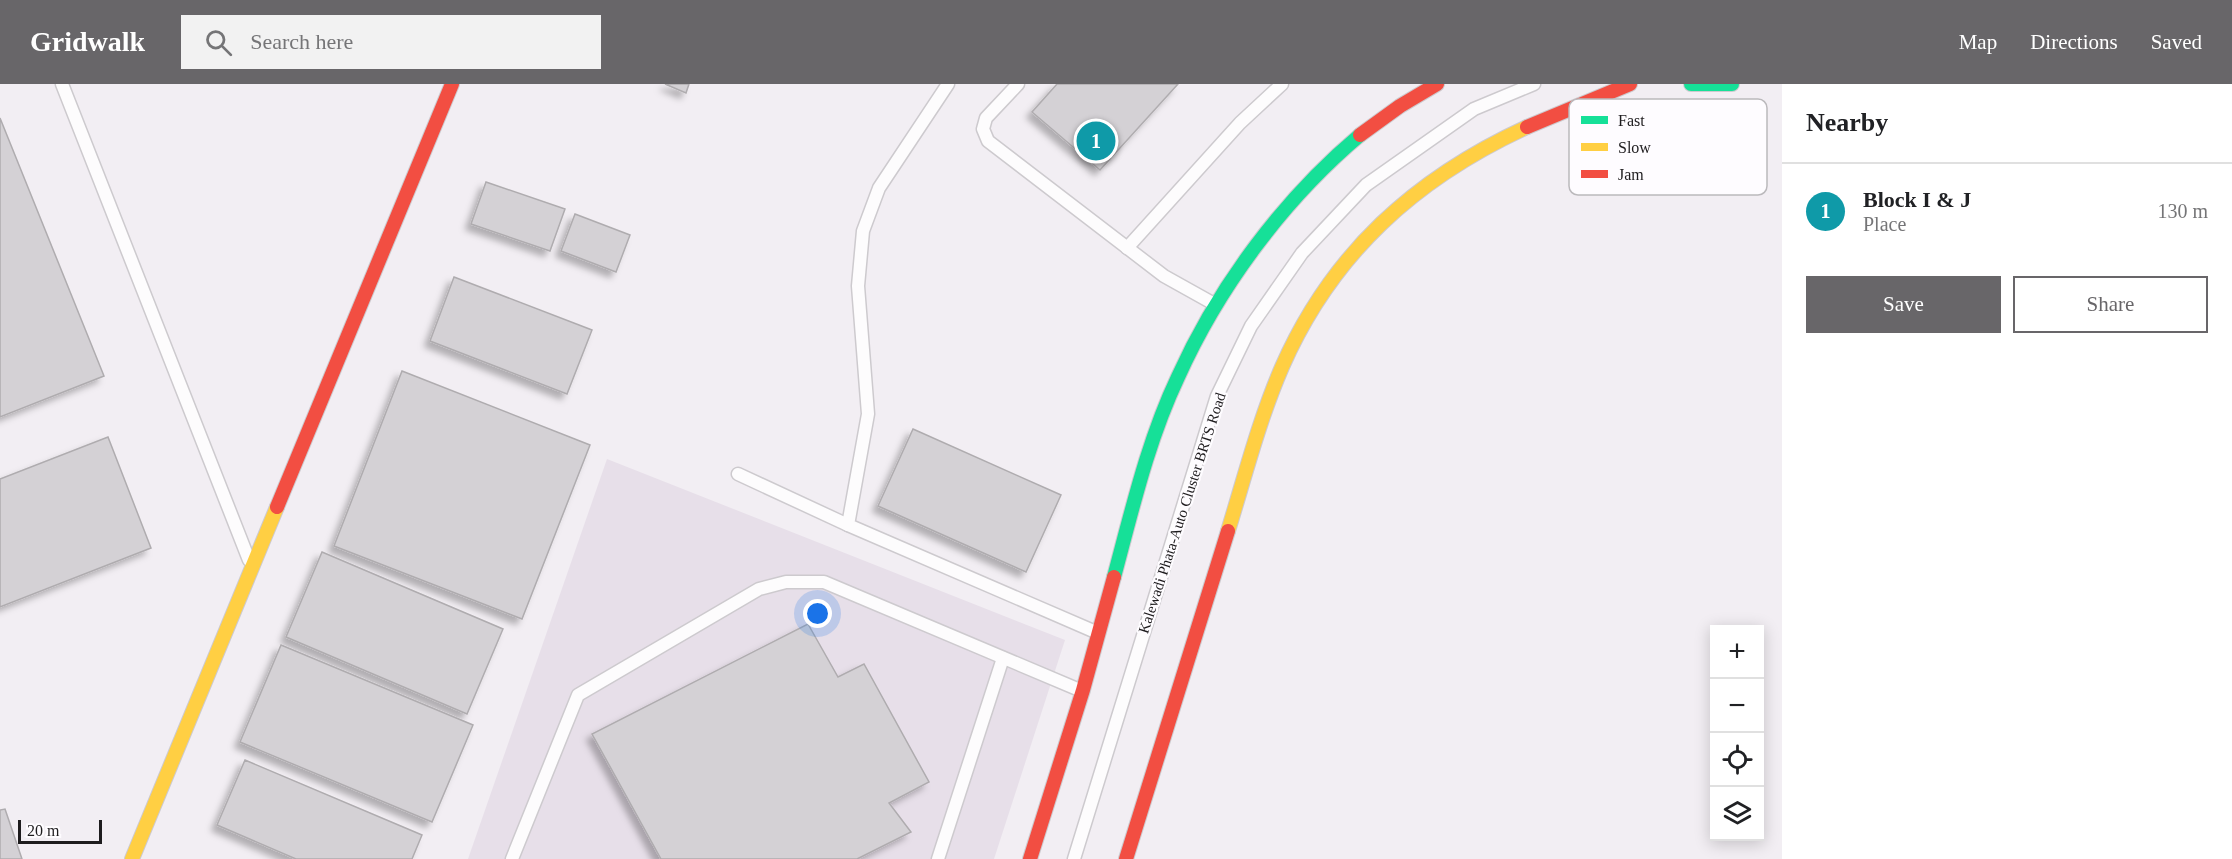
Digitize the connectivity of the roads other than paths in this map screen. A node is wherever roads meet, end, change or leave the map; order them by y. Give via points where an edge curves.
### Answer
1 (62, 84) edge
2 (452, 84) edge
3 (948, 84) edge
4 (1018, 84) edge
5 (1282, 84) edge
6 (1437, 84) edge
7 (1534, 84) edge
8 (1630, 84) edge
9 (1691, 84) edge
10 (1732, 84) edge
11 (1593, 99) edge
12 (1569, 109) edge
13 (1127, 248) junction
14 (1217, 306) junction
15 (738, 474) dead end
16 (848, 525) junction
17 (252, 569) junction
18 (1099, 634) junction
19 (1003, 657) junction
20 (1083, 691) junction
21 (132, 859) edge
22 (512, 859) edge
23 (938, 859) edge
24 (1030, 859) edge
25 (1074, 859) edge
26 (1126, 859) edge

1 - 17 lane
2 - 17 main road
3 - 16 lane via 879,188 863,231 858,286 868,414
4 - 13 lane via 987,118 983,129 988,141
5 - 13 lane via 1240,123
6 - 14 main road via 1354,138 1304,186 1260,237
7 - 25 lane, Kalewadi Phata-Auto Cluster BRTS Road via 1474,109 1366,184 1302,253 1251,326 1217,396
8 - 11 main road
9 - 10 main road
12 - 26 main road via 1462,160 1410,197 1370,233 1329,285 1293,344 1265,410
13 - 14 lane via 1171,281
14 - 18 main road via 1178,376 1148,455
15 - 16 lane
16 - 18 lane
17 - 21 main road
18 - 20 main road
19 - 20 lane
19 - 22 lane via 824,582 786,582 759,589 578,695
19 - 23 lane
20 - 24 main road

